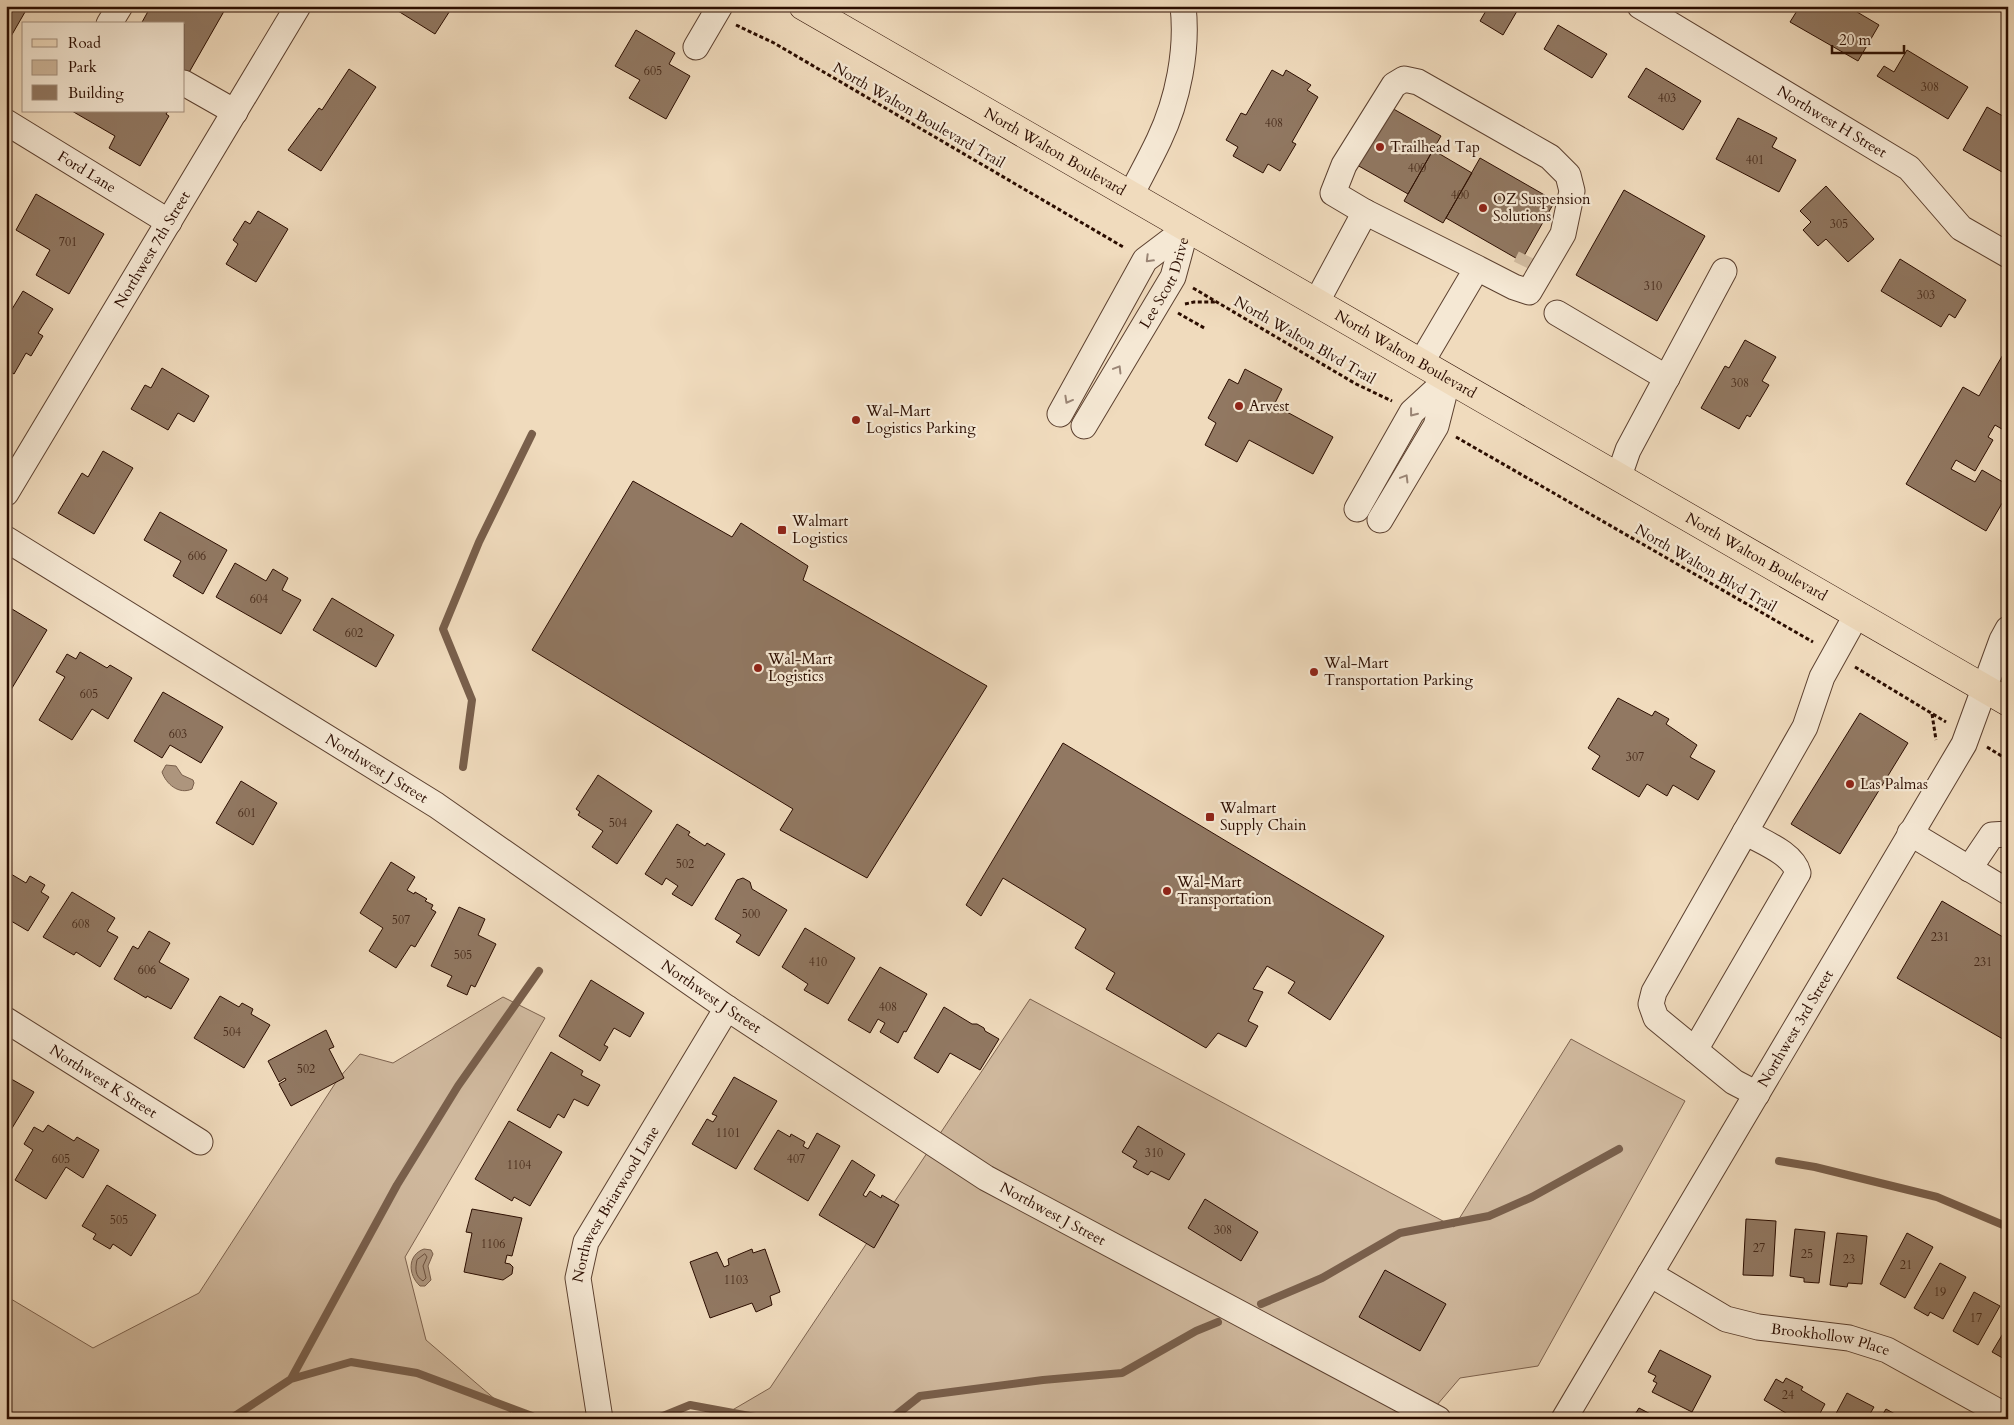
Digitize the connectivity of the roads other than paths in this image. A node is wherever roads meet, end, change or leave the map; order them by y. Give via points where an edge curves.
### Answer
1 (120, 6) edge
2 (298, 6) edge
3 (803, 6) edge
4 (1183, 6) edge
5 (1640, 6) edge
6 (718, 11) edge
7 (110, 22) edge
8 (696, 47) dead end
9 (185, 84) edge
10 (235, 112) junction
11 (6, 122) edge
12 (1131, 194) junction
13 (1569, 206) junction
14 (1365, 212) junction
15 (169, 222) junction
16 (1186, 229) junction
17 (2008, 255) edge
18 (1477, 268) junction
19 (1523, 270) junction
20 (1724, 271) dead end
21 (1316, 303) junction
22 (1558, 313) dead end
23 (1420, 363) junction
24 (1667, 378) junction
25 (1448, 379) junction
26 (1060, 414) dead end
27 (1084, 426) dead end
28 (1619, 476) junction
29 (6, 493) edge
30 (1357, 509) dead end
31 (1380, 520) dead end
32 (6, 539) edge
33 (1857, 614) junction
34 (2008, 629) edge
35 (1985, 688) junction
36 (2008, 702) edge
37 (1745, 832) junction
38 (1910, 833) junction
39 (2008, 834) edge
40 (1969, 869) junction
41 (2008, 892) edge
42 (727, 1008) junction
43 (6, 1020) edge
44 (1695, 1050) junction
45 (1757, 1094) junction
46 (200, 1142) dead end
47 (1650, 1274) junction
48 (2008, 1416) edge
49 (600, 1419) edge
50 (1438, 1419) edge
51 (1564, 1419) edge

1 - 7 street
2 - 10 street, Northwest 7th Street
3 - 12 main road, North Walton Boulevard
4 - 12 street via 1182,52 1175,97 1160,139
5 - 17 street, Northwest H Street via 1909,168 1961,228
6 - 8 street
9 - 10 street
10 - 15 street, Northwest 7th Street
11 - 15 street, Ford Lane
12 - 16 main road, North Walton Boulevard
13 - 14 street via 1572,191 1568,175 1550,157 1418,82 1404,79 1394,85 1344,165 1334,193
13 - 19 street via 1552,223
13 - 19 street via 1563,234 1529,292
14 - 18 street
14 - 21 street
15 - 29 street, Northwest 7th Street
16 - 21 main road, North Walton Boulevard
16 -> 26 street, Lee Scott Drive via 1146,260
27 -> 16 street, Lee Scott Drive via 1173,277
18 - 19 street
18 - 23 street
20 - 24 street
21 - 23 main road, North Walton Boulevard
22 - 24 street
23 - 25 main road, North Walton Boulevard
24 - 28 street via 1628,450
25 - 28 main road, North Walton Boulevard
25 -> 30 street via 1412,412
31 -> 25 street via 1436,426
28 - 33 main road, North Walton Boulevard
32 - 42 street, Northwest J Street via 436,805
33 - 35 main road, North Walton Boulevard
33 - 37 street via 1822,677 1805,727
34 - 35 street, Northwest 3rd Street
35 - 36 main road, North Walton Boulevard
35 - 38 street, Northwest 3rd Street via 1968,736
37 - 44 street via 1654,992 1651,1004 1656,1018
37 - 44 street via 1787,857 1796,865 1798,873
38 - 40 street
38 - 45 street, Northwest 3rd Street
39 - 40 street via 1992,835
40 - 41 street
42 - 49 street, Northwest Briarwood Lane via 586,1242 578,1278
42 - 50 street, Northwest J Street via 986,1178
43 - 46 street, Northwest K Street
44 - 45 street via 1734,1082
45 - 47 street, Northwest 3rd Street
47 - 48 street, Brookhollow Place via 1726,1318 1758,1327 1849,1338 1887,1350
47 - 51 street, Northwest 3rd Street

